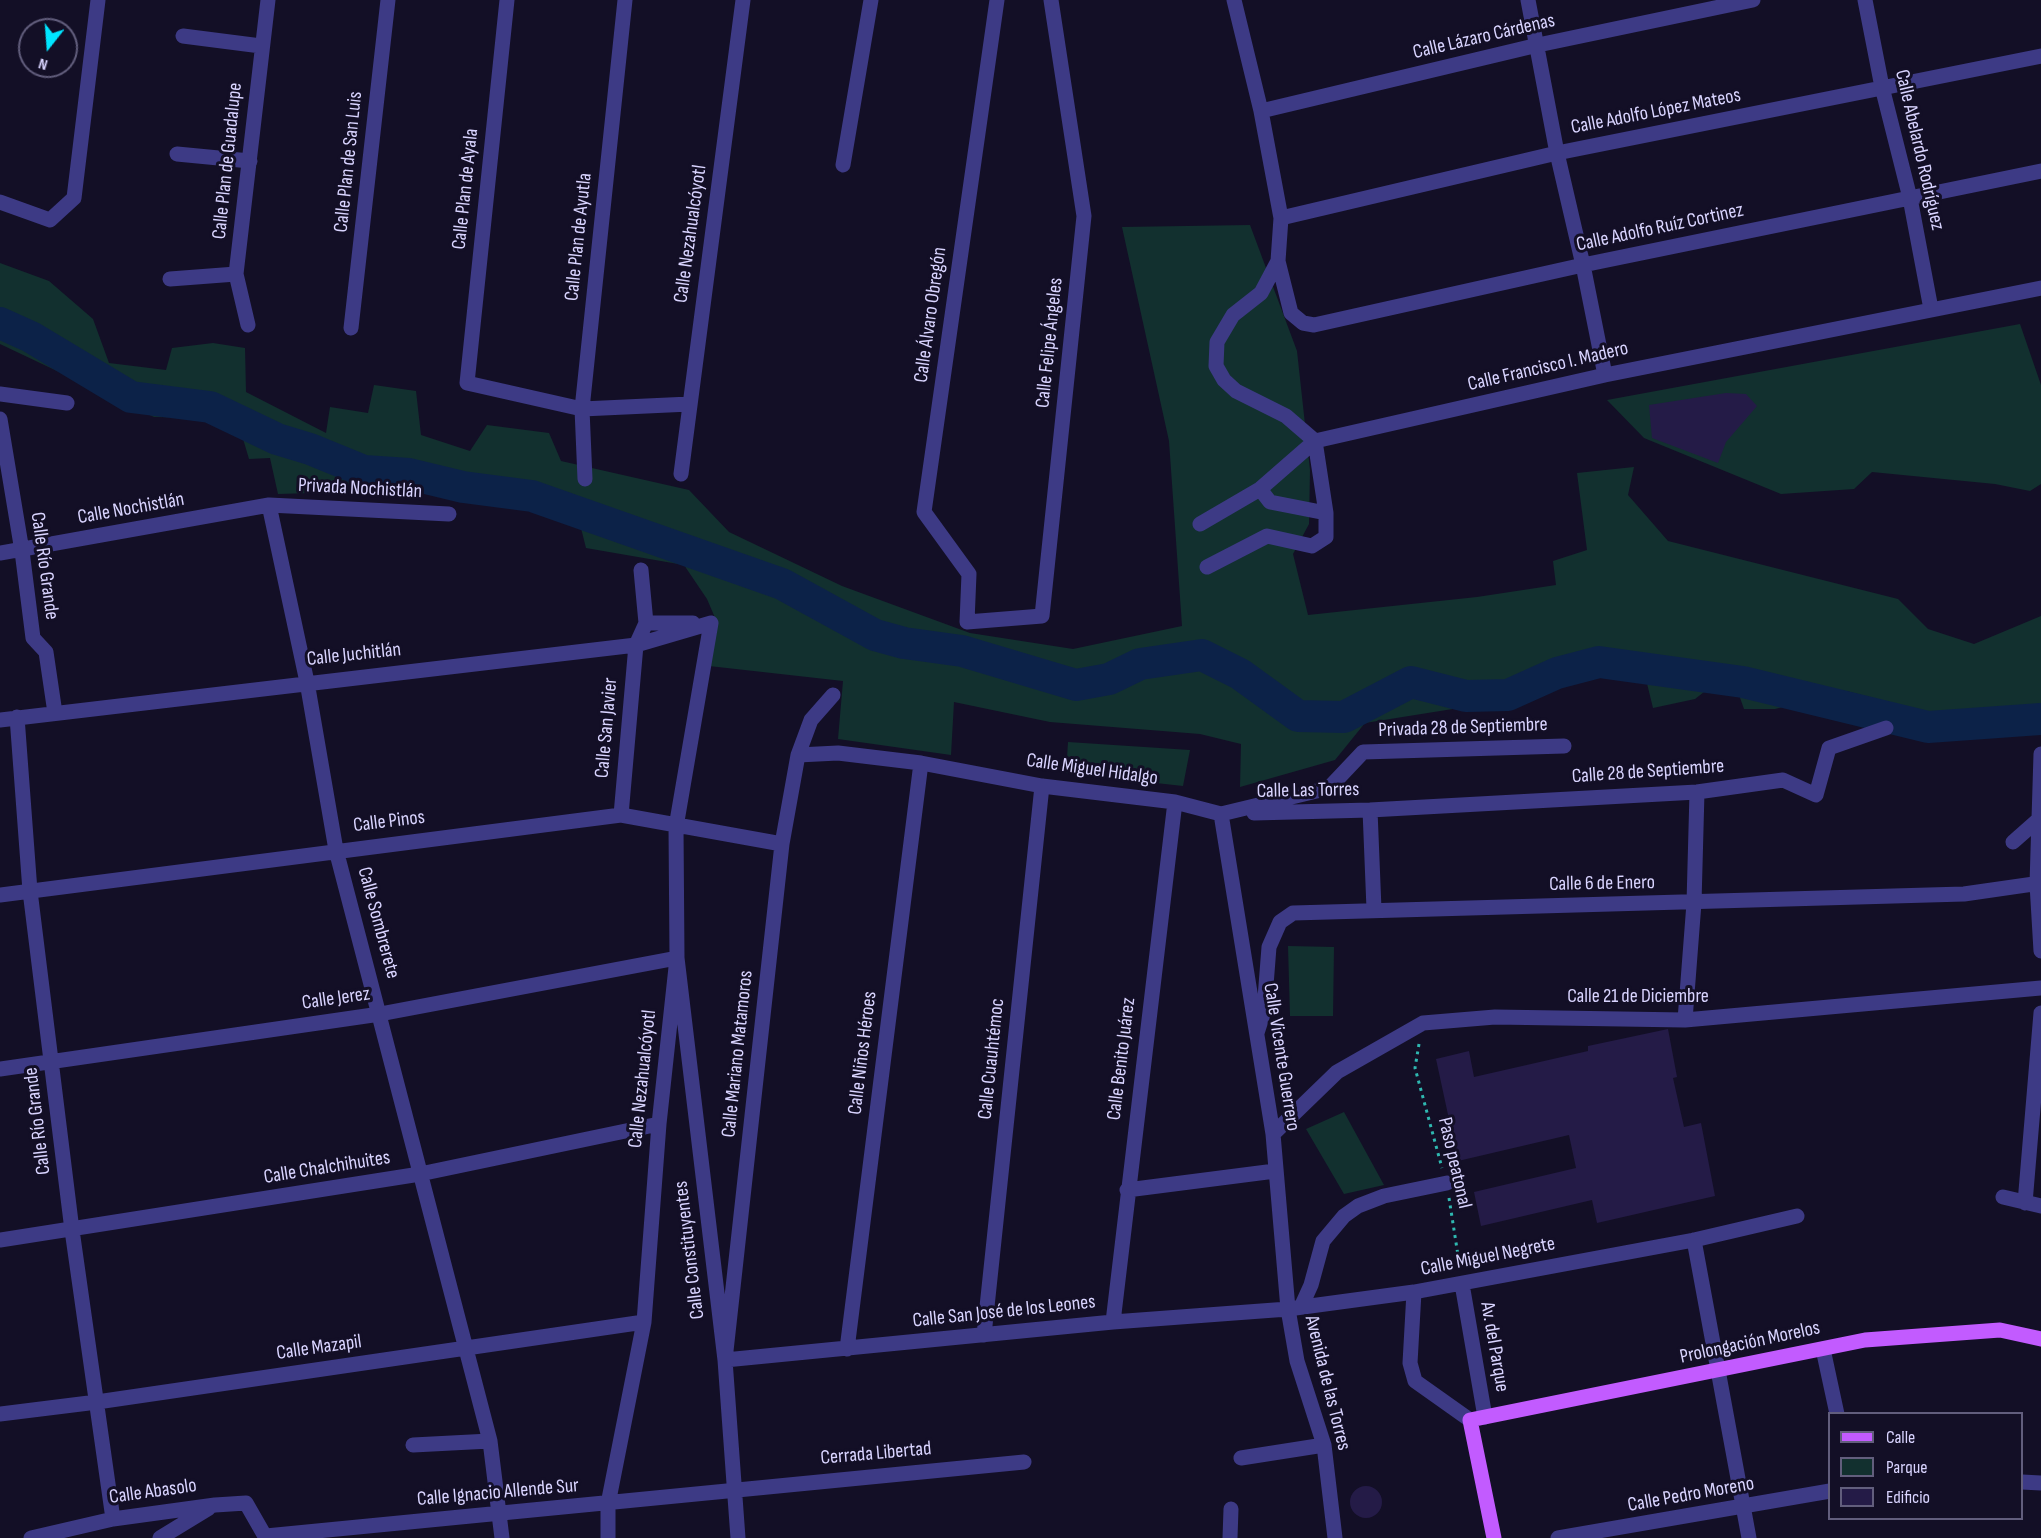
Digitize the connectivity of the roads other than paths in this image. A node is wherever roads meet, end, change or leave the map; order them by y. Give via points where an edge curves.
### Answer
1 (98, 0) edge
2 (268, 0) edge
3 (388, 0) edge
4 (507, 0) edge
5 (626, 0) edge
6 (744, 0) edge
7 (871, 0) edge
8 (996, 0) edge
9 (1051, 0) edge
10 (1234, 0) edge
11 (1528, 0) edge
12 (1753, 0) edge
13 (1865, 0) edge
14 (183, 36) dead end
15 (1538, 45) junction
16 (261, 46) junction
17 (2041, 56) edge
18 (1882, 87) junction
19 (1261, 111) junction
20 (1557, 153) junction
21 (177, 154) dead end
22 (250, 161) junction
23 (843, 165) dead end
24 (2041, 171) edge
25 (1910, 198) junction
26 (0, 202) edge
27 (1281, 218) junction
28 (1278, 261) junction
29 (1583, 265) junction
30 (236, 274) junction
31 (170, 279) dead end
32 (2041, 288) edge
33 (1931, 309) junction
34 (248, 325) dead end
35 (351, 328) dead end
36 (1605, 375) junction
37 (0, 394) edge
38 (68, 403) dead end
39 (690, 404) junction
40 (582, 410) junction
41 (0, 419) edge
42 (1315, 441) junction
43 (681, 474) dead end
44 (585, 479) dead end
45 (1260, 489) junction
46 (269, 505) junction
47 (1326, 513) junction
48 (449, 514) dead end
49 (1200, 524) dead end
50 (22, 551) junction
51 (0, 553) edge
52 (1207, 567) dead end
53 (641, 570) dead end
54 (967, 621) joint
55 (646, 623) junction
56 (711, 623) junction
57 (636, 645) junction
58 (308, 682) junction
59 (833, 695) dead end
60 (55, 713) junction
61 (17, 717) junction
62 (0, 720) edge
63 (1886, 728) dead end
64 (1564, 746) dead end
65 (1363, 752) joint
66 (2041, 754) edge
67 (798, 755) junction
68 (921, 763) junction
69 (1042, 786) junction
70 (1697, 792) junction
71 (1175, 802) junction
72 (1370, 810) junction
73 (1221, 814) junction
74 (621, 815) junction
75 (2039, 819) junction
76 (676, 827) junction
77 (2013, 842) dead end
78 (782, 843) junction
79 (336, 850) junction
80 (2039, 884) edge
81 (30, 891) junction
82 (0, 895) edge
83 (1694, 903) junction
84 (1374, 909) junction
85 (2041, 951) edge
86 (677, 958) junction
87 (2041, 988) edge
88 (2041, 1013) edge
89 (380, 1014) junction
90 (1685, 1020) junction
91 (1257, 1033) junction
92 (52, 1061) junction
93 (0, 1069) edge
94 (659, 1124) junction
95 (1273, 1134) junction
96 (1275, 1171) junction
97 (420, 1174) junction
98 (1447, 1183) road end
99 (1126, 1190) junction
100 (2003, 1197) dead end
101 (2025, 1203) junction
102 (2041, 1206) edge
103 (1797, 1216) dead end
104 (72, 1230) junction
105 (1694, 1239) junction
106 (0, 1240) edge
107 (1458, 1278) junction
108 (1414, 1292) junction
109 (1294, 1308) junction
110 (644, 1322) junction
111 (1113, 1322) junction
112 (984, 1335) junction
113 (2041, 1339) edge
114 (467, 1347) junction
115 (847, 1349) junction
116 (1823, 1349) junction
117 (724, 1360) junction
118 (1718, 1372) junction
119 (97, 1402) junction
120 (1837, 1412) edge
121 (0, 1414) edge
122 (1478, 1419) junction
123 (490, 1441) junction
124 (413, 1445) dead end
125 (1324, 1445) junction
126 (1241, 1458) dead end
127 (1024, 1462) dead end
128 (2023, 1482) edge
129 (2041, 1483) edge
130 (733, 1489) junction
131 (1828, 1491) edge
132 (215, 1504) junction
133 (608, 1504) junction
134 (1744, 1508) junction
135 (1231, 1509) dead end
136 (501, 1513) junction
137 (113, 1519) junction
138 (266, 1537) edge
139 (31, 1538) edge
140 (160, 1538) edge
141 (502, 1538) edge
142 (608, 1538) edge
143 (738, 1538) edge
144 (1230, 1538) edge
145 (1335, 1538) edge
146 (1494, 1538) edge
147 (1558, 1538) edge
148 (1749, 1538) edge

1 - 26 street via 74,198 50,220
2 - 16 street, Calle Plan de Guadalupe
3 - 35 street, Calle Plan de San Luis
4 - 40 street, Calle Plan de Ayala via 467,383
5 - 40 street, Calle Plan de Ayutla
6 - 39 street, Calle Nezahualcóyotl
7 - 23 street
8 - 54 street, Calle Álvaro Obregón via 924,512 969,574
9 - 54 street, Calle Felipe Ángeles via 1084,216 1042,616
10 - 19 street
11 - 15 street
12 - 15 street, Calle Lázaro Cárdenas
13 - 18 street, Calle Abelardo Rodríguez
14 - 16 street
15 - 19 street, Calle Lázaro Cárdenas
15 - 20 street
16 - 22 street, Calle Plan de Guadalupe
17 - 18 street, Calle Adolfo López Mateos
18 - 20 street, Calle Adolfo López Mateos
18 - 25 street, Calle Abelardo Rodríguez
19 - 27 street
20 - 27 street, Calle Adolfo López Mateos
20 - 29 street
21 - 22 street
22 - 30 street, Calle Plan de Guadalupe
24 - 25 street, Calle Adolfo Ruíz Cortinez
25 - 29 street, Calle Adolfo Ruíz Cortinez
25 - 33 street, Calle Abelardo Rodríguez
27 - 28 street
28 - 29 street, Calle Adolfo Ruíz Cortinez via 1291,313 1296,319 1314,325
28 - 42 street via 1261,293 1233,315 1217,342 1216,366 1236,391 1286,417
29 - 36 street
30 - 31 street
30 - 34 street, Calle Plan de Guadalupe
32 - 33 street, Calle Francisco I. Madero
33 - 36 street, Calle Francisco I. Madero
36 - 42 street, Calle Francisco I. Madero
37 - 38 street
39 - 40 street
39 - 43 street, Calle Nezahualcóyotl
40 - 44 street, Calle Plan de Ayutla
41 - 50 street, Calle Río Grande
42 - 45 street
42 - 47 street
45 - 47 street via 1270,502
45 - 49 street
46 - 48 street, Privada Nochistlán
46 - 50 street, Calle Nochistlán
46 - 58 street, Calle Sombrerete
47 - 52 street via 1326,537 1312,546 1267,536
50 - 51 street, Calle Nochistlán
50 - 60 street, Calle Río Grande via 33,638 46,652
53 - 55 street
55 - 56 street
55 - 57 street, Calle San Javier
56 - 57 street, Calle Juchitlán
56 - 76 street, Calle Nezahualcóyotl
57 - 58 street, Calle Juchitlán
57 - 74 street, Calle San Javier
58 - 60 street, Calle Juchitlán
58 - 79 street, Calle Sombrerete
59 - 67 street, Calle Mariano Matamoros via 811,720
60 - 61 street, Calle Juchitlán
61 - 62 street, Calle Juchitlán
61 - 81 street, Calle Río Grande
63 - 70 street, Calle 28 de Septiembre via 1828,748 1816,795 1783,780
64 - 65 street, Privada 28 de Septiembre
65 - 73 street, Calle Miguel Hidalgo via 1329,788
66 - 75 street
67 - 68 street, Calle Miguel Hidalgo via 838,753
67 - 78 street, Calle Mariano Matamoros
68 - 69 street, Calle Miguel Hidalgo
68 - 115 street, Calle Niños Héroes
69 - 71 street, Calle Miguel Hidalgo
69 - 112 street, Calle Cuauhtémoc
70 - 72 street, Calle 28 de Septiembre
70 - 83 street
71 - 73 street, Calle Miguel Hidalgo
71 - 99 street, Calle Benito Juárez
72 - 73 street, Calle Las Torres
72 - 84 street, Calle Las Torres
73 - 91 street, Calle Vicente Guerrero
74 - 76 street, Calle Pinos
74 - 79 street, Calle Pinos
75 - 77 street
75 - 80 street
76 - 78 street, Calle Pinos
76 - 86 street, Calle Nezahualcóyotl
78 - 117 street, Calle Mariano Matamoros
79 - 81 street, Calle Pinos
79 - 89 street, Calle Sombrerete
80 - 83 street, Calle 6 de Enero via 1964,894
80 - 85 street
81 - 82 street, Calle Pinos
81 - 92 street, Calle Río Grande
83 - 84 street, Calle 6 de Enero
83 - 90 street
84 - 91 street, Calle 6 de Enero via 1293,913 1280,922 1269,947 1264,1011
86 - 89 street, Calle Jerez
86 - 94 street, Calle Nezahualcóyotl
86 - 117 street, Calle Constituyentes
87 - 90 street, Calle 21 de Diciembre
88 - 101 street
89 - 92 street, Calle Jerez
89 - 97 street, Calle Sombrerete
90 - 95 street, Calle 21 de Diciembre via 1495,1017 1423,1023 1337,1072
91 - 95 street, Calle Vicente Guerrero
92 - 93 street, Calle Jerez
92 - 104 street, Calle Río Grande
94 - 97 street, Calle Chalchihuites
94 - 110 street, Calle Nezahualcóyotl
95 - 96 street, Calle Vicente Guerrero
96 - 99 street
96 - 109 street, Calle Vicente Guerrero
97 - 104 street, Calle Chalchihuites
97 - 114 street, Calle Sombrerete
98 - 109 street via 1384,1196 1344,1216 1323,1241 1311,1285
99 - 111 street, Calle Benito Juárez
100 - 101 street
101 - 102 street
103 - 105 street, Calle Miguel Negrete
104 - 106 street, Calle Chalchihuites
104 - 119 street, Calle Río Grande
105 - 107 street, Calle Miguel Negrete
105 - 118 street
107 - 108 street, Calle Miguel Negrete
107 - 122 street, Av. del Parque
108 - 109 street, Calle Miguel Negrete
108 - 122 street via 1410,1363 1415,1381
109 - 111 street, Calle San José de los Leones
109 - 125 street, Avenida de las Torres via 1298,1361
110 - 114 street, Calle Mazapil
110 - 133 street, Calle Nezahualcóyotl
111 - 112 street, Calle San José de los Leones
112 - 115 street, Calle San José de los Leones
113 - 116 main road, Prolongación Morelos via 2000,1330 1865,1340
114 - 119 street, Calle Mazapil
114 - 123 street, Calle Sombrerete
115 - 117 street, Calle San José de los Leones
116 - 118 main road, Prolongación Morelos
116 - 120 street
117 - 130 street, Calle Constituyentes
118 - 122 main road, Prolongación Morelos
118 - 134 street
119 - 121 street, Calle Mazapil
119 - 137 street, Calle Río Grande
122 - 146 main road
123 - 124 street
123 - 136 street, Calle Sombrerete
125 - 126 street
125 - 145 street, Avenida de las Torres
127 - 130 street, Cerrada Libertad
128 - 129 street
130 - 133 street, Calle Ignacio Allende Sur
130 - 143 street, Calle Constituyentes
131 - 134 street, Calle Pedro Moreno
132 - 137 street, Calle Abasolo
132 - 138 street, Calle Abasolo via 246,1503
132 - 140 street
133 - 136 street, Calle Ignacio Allende Sur
133 - 142 street, Calle Nezahualcóyotl
134 - 147 street, Calle Pedro Moreno
134 - 148 street
135 - 144 street
136 - 138 street, Calle Ignacio Allende Sur
136 - 141 street, Calle Sombrerete
137 - 139 street, Calle Abasolo

